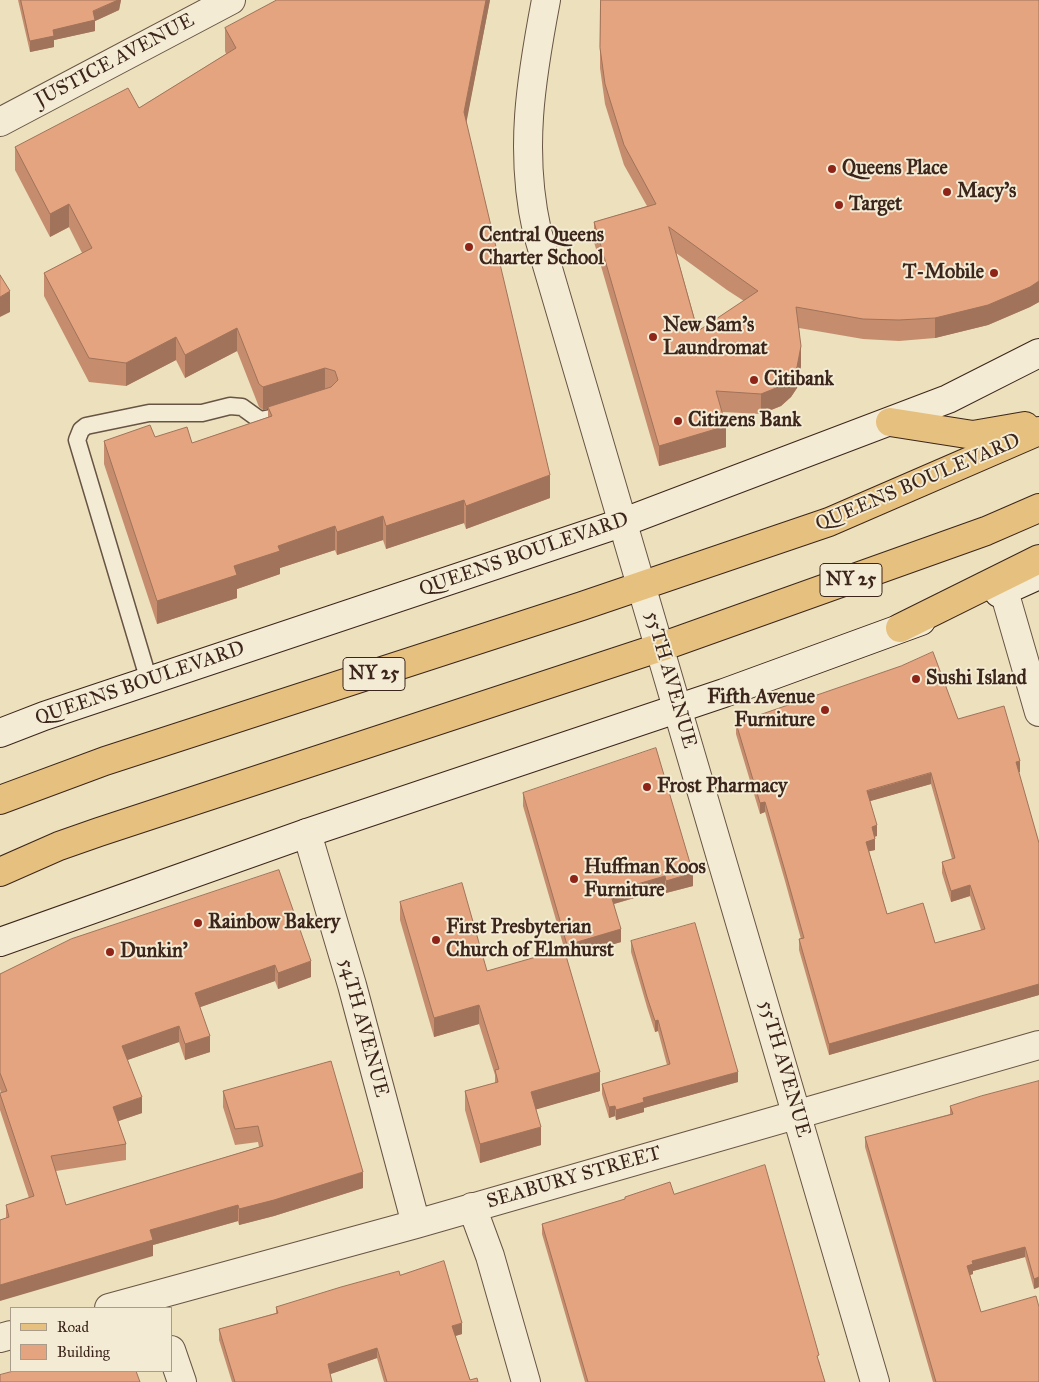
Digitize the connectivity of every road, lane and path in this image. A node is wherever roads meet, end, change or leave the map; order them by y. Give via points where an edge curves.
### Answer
1 (187, 0) edge
2 (231, 0) edge
3 (546, 0) edge
4 (181, 27) junction
5 (0, 122) edge
6 (1039, 354) edge
7 (294, 412) edge
8 (890, 422) junction
9 (1039, 423) edge
10 (1039, 431) edge
11 (1039, 508) edge
12 (624, 522) junction
13 (1039, 559) edge
14 (1039, 574) edge
15 (643, 586) junction
16 (1004, 591) junction
17 (900, 628) junction
18 (660, 647) junction
19 (149, 681) junction
20 (678, 709) junction
21 (1039, 712) edge
22 (0, 733) edge
23 (0, 800) edge
24 (307, 833) junction
25 (12, 867) edge
26 (0, 942) edge
27 (1039, 1044) edge
28 (797, 1114) junction
29 (472, 1207) junction
30 (416, 1224) junction
31 (155, 1302) edge
32 (117, 1307) edge
33 (172, 1353) edge
34 (182, 1382) edge
35 (526, 1382) edge
36 (875, 1382) edge

1 - 4 street
2 - 4 street, JUSTICE AVENUE
3 - 12 street, 55TH AVENUE via 527,118 530,201
4 - 5 street, JUSTICE AVENUE
6 - 8 street, QUEENS BOULEVARD via 948,399
7 - 19 lane via 269,420 260,420 242,407 230,406 202,413 149,413 86,426 78,434 77,440
8 - 9 main road via 973,435
8 - 12 street, QUEENS BOULEVARD
10 - 15 main road, QUEENS BOULEVARD / NY 25 via 829,522
11 - 18 main road, NY 25 via 986,532
12 - 15 street, 55TH AVENUE
12 - 19 street, QUEENS BOULEVARD
13 - 17 main road
14 - 16 street
15 - 18 street, 55TH AVENUE
15 - 23 main road, QUEENS BOULEVARD / NY 25 via 114,758
16 - 17 street
16 - 21 street
17 - 20 street
18 - 20 street, 55TH AVENUE
18 - 25 main road, NY 25 via 99,832
19 - 22 street, QUEENS BOULEVARD
20 - 24 street
20 - 28 street, 55TH AVENUE
24 - 26 street
24 - 30 street, 54TH AVENUE via 352,985
27 - 28 street, SEABURY STREET
28 - 29 street, SEABURY STREET
28 - 36 street, 55TH AVENUE
29 - 30 street, SEABURY STREET
29 - 35 street via 490,1256
30 - 31 street, SEABURY STREET
31 - 32 street, SEABURY STREET
33 - 34 street

